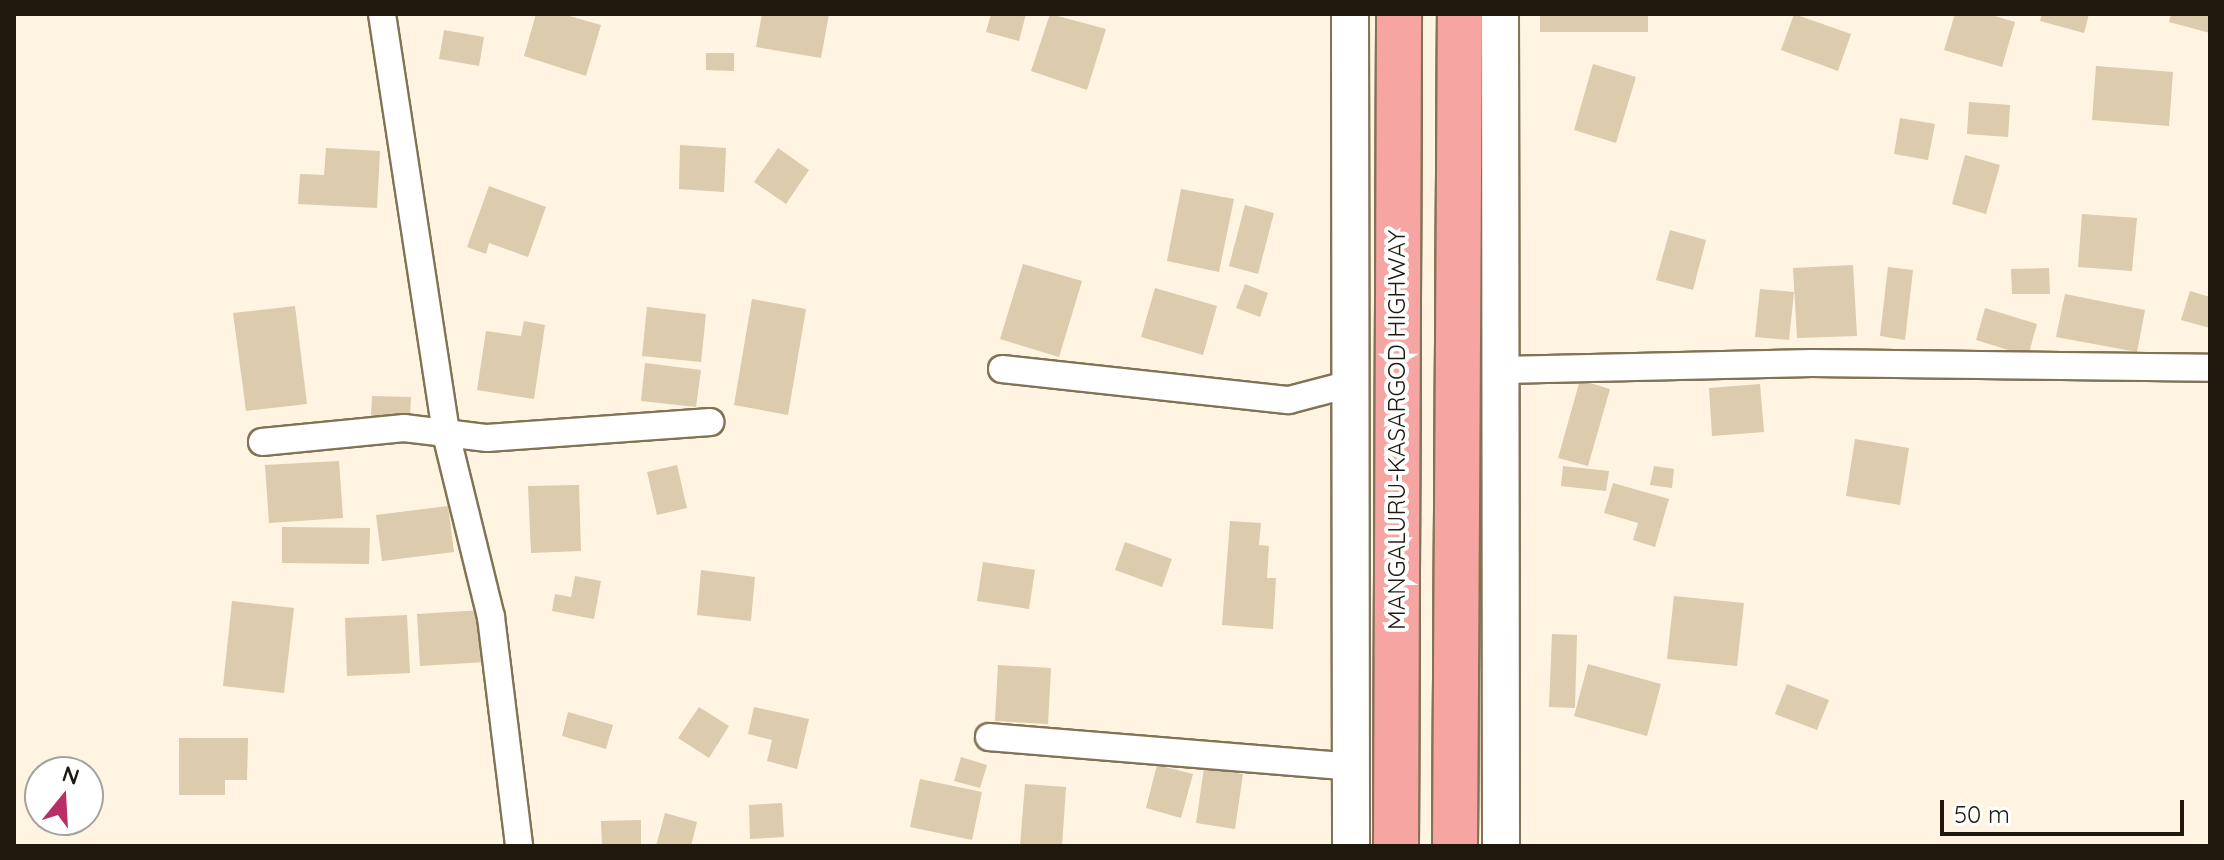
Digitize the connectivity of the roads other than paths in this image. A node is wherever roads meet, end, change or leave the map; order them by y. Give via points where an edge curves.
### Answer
1 (382, 14) edge
2 (1350, 14) edge
3 (1399, 14) edge
4 (1460, 14) edge
5 (1500, 14) edge
6 (2210, 368) edge
7 (1002, 369) dead end
8 (1502, 370) junction
9 (1350, 384) junction
10 (710, 422) dead end
11 (446, 434) junction
12 (262, 442) dead end
13 (989, 737) dead end
14 (1351, 767) junction
15 (519, 846) edge
16 (1351, 846) edge
17 (1396, 846) edge
18 (1455, 846) edge
19 (1501, 846) edge

1 - 11 street
2 - 9 street
3 - 17 highway, MANGALURU-KASARGOD HIGHWAY
4 - 18 highway
5 - 8 street
6 - 8 street via 1812,363
7 - 9 street via 1289,400
8 - 19 street
9 - 14 street
10 - 11 street via 487,438
11 - 12 street via 404,428
11 - 15 street via 491,617
13 - 14 street
14 - 16 street

